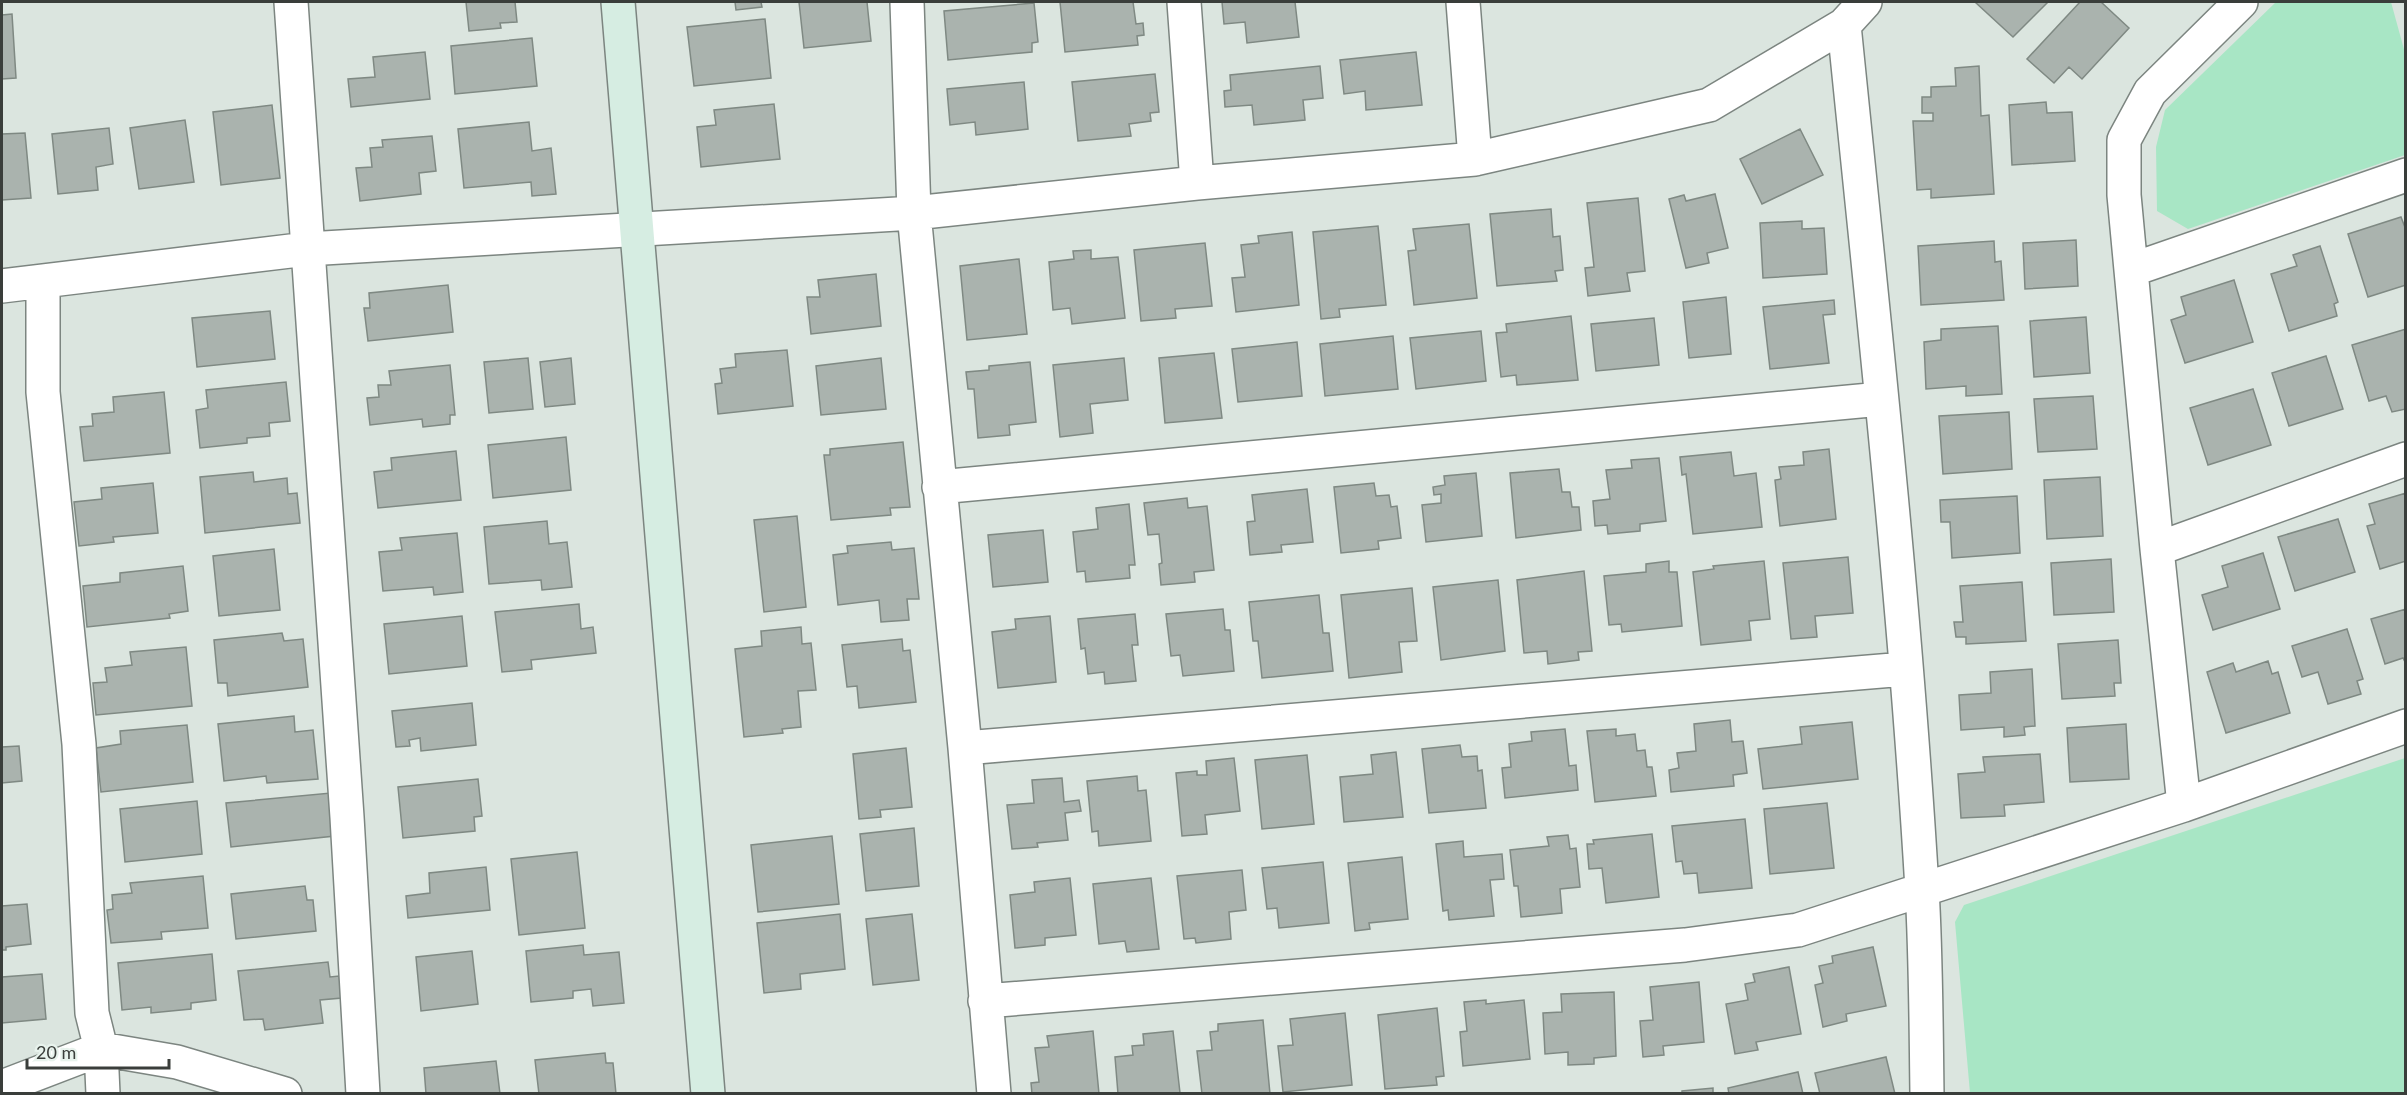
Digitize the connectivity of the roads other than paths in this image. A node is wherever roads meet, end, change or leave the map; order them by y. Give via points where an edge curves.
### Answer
1 (291, 2) edge
2 (618, 2) edge
3 (908, 2) edge
4 (1184, 2) edge
5 (1463, 2) edge
6 (2241, 2) edge
7 (1855, 14) edge
8 (1475, 159) junction
9 (2406, 175) edge
10 (1197, 183) junction
11 (914, 213) junction
12 (638, 228) junction
13 (307, 249) junction
14 (2131, 270) junction
15 (43, 281) junction
16 (2, 286) edge
17 (1881, 399) junction
18 (2406, 459) edge
19 (939, 487) junction
20 (2157, 549) junction
21 (1905, 669) junction
22 (2406, 726) edge
23 (965, 748) junction
24 (2184, 806) junction
25 (1922, 890) junction
26 (985, 1001) junction
27 (101, 1049) junction
28 (2, 1087) edge
29 (103, 1094) edge
30 (285, 1094) edge
31 (363, 1094) edge
32 (708, 1094) edge
33 (994, 1094) edge
34 (1928, 1094) edge

1 - 13 street
2 - 12 street
3 - 11 street
4 - 10 street
5 - 8 street
6 - 14 street via 2150,92 2124,140
7 - 8 street via 1709,105
7 - 17 street
8 - 10 street
9 - 14 street
10 - 11 street
11 - 12 street
11 - 19 street
12 - 13 street
12 - 32 street
13 - 15 street
13 - 31 street
14 - 20 street
15 - 16 street
15 - 27 street via 43,392 78,744 92,1013
17 - 19 street
17 - 21 street
18 - 20 street
19 - 23 street
20 - 24 street
21 - 23 street
21 - 25 street
22 - 24 street
23 - 26 street
24 - 25 street
25 - 26 street via 1798,930 1685,945
25 - 34 street
26 - 33 street
27 - 28 street
27 - 29 street
27 - 30 street via 177,1062

